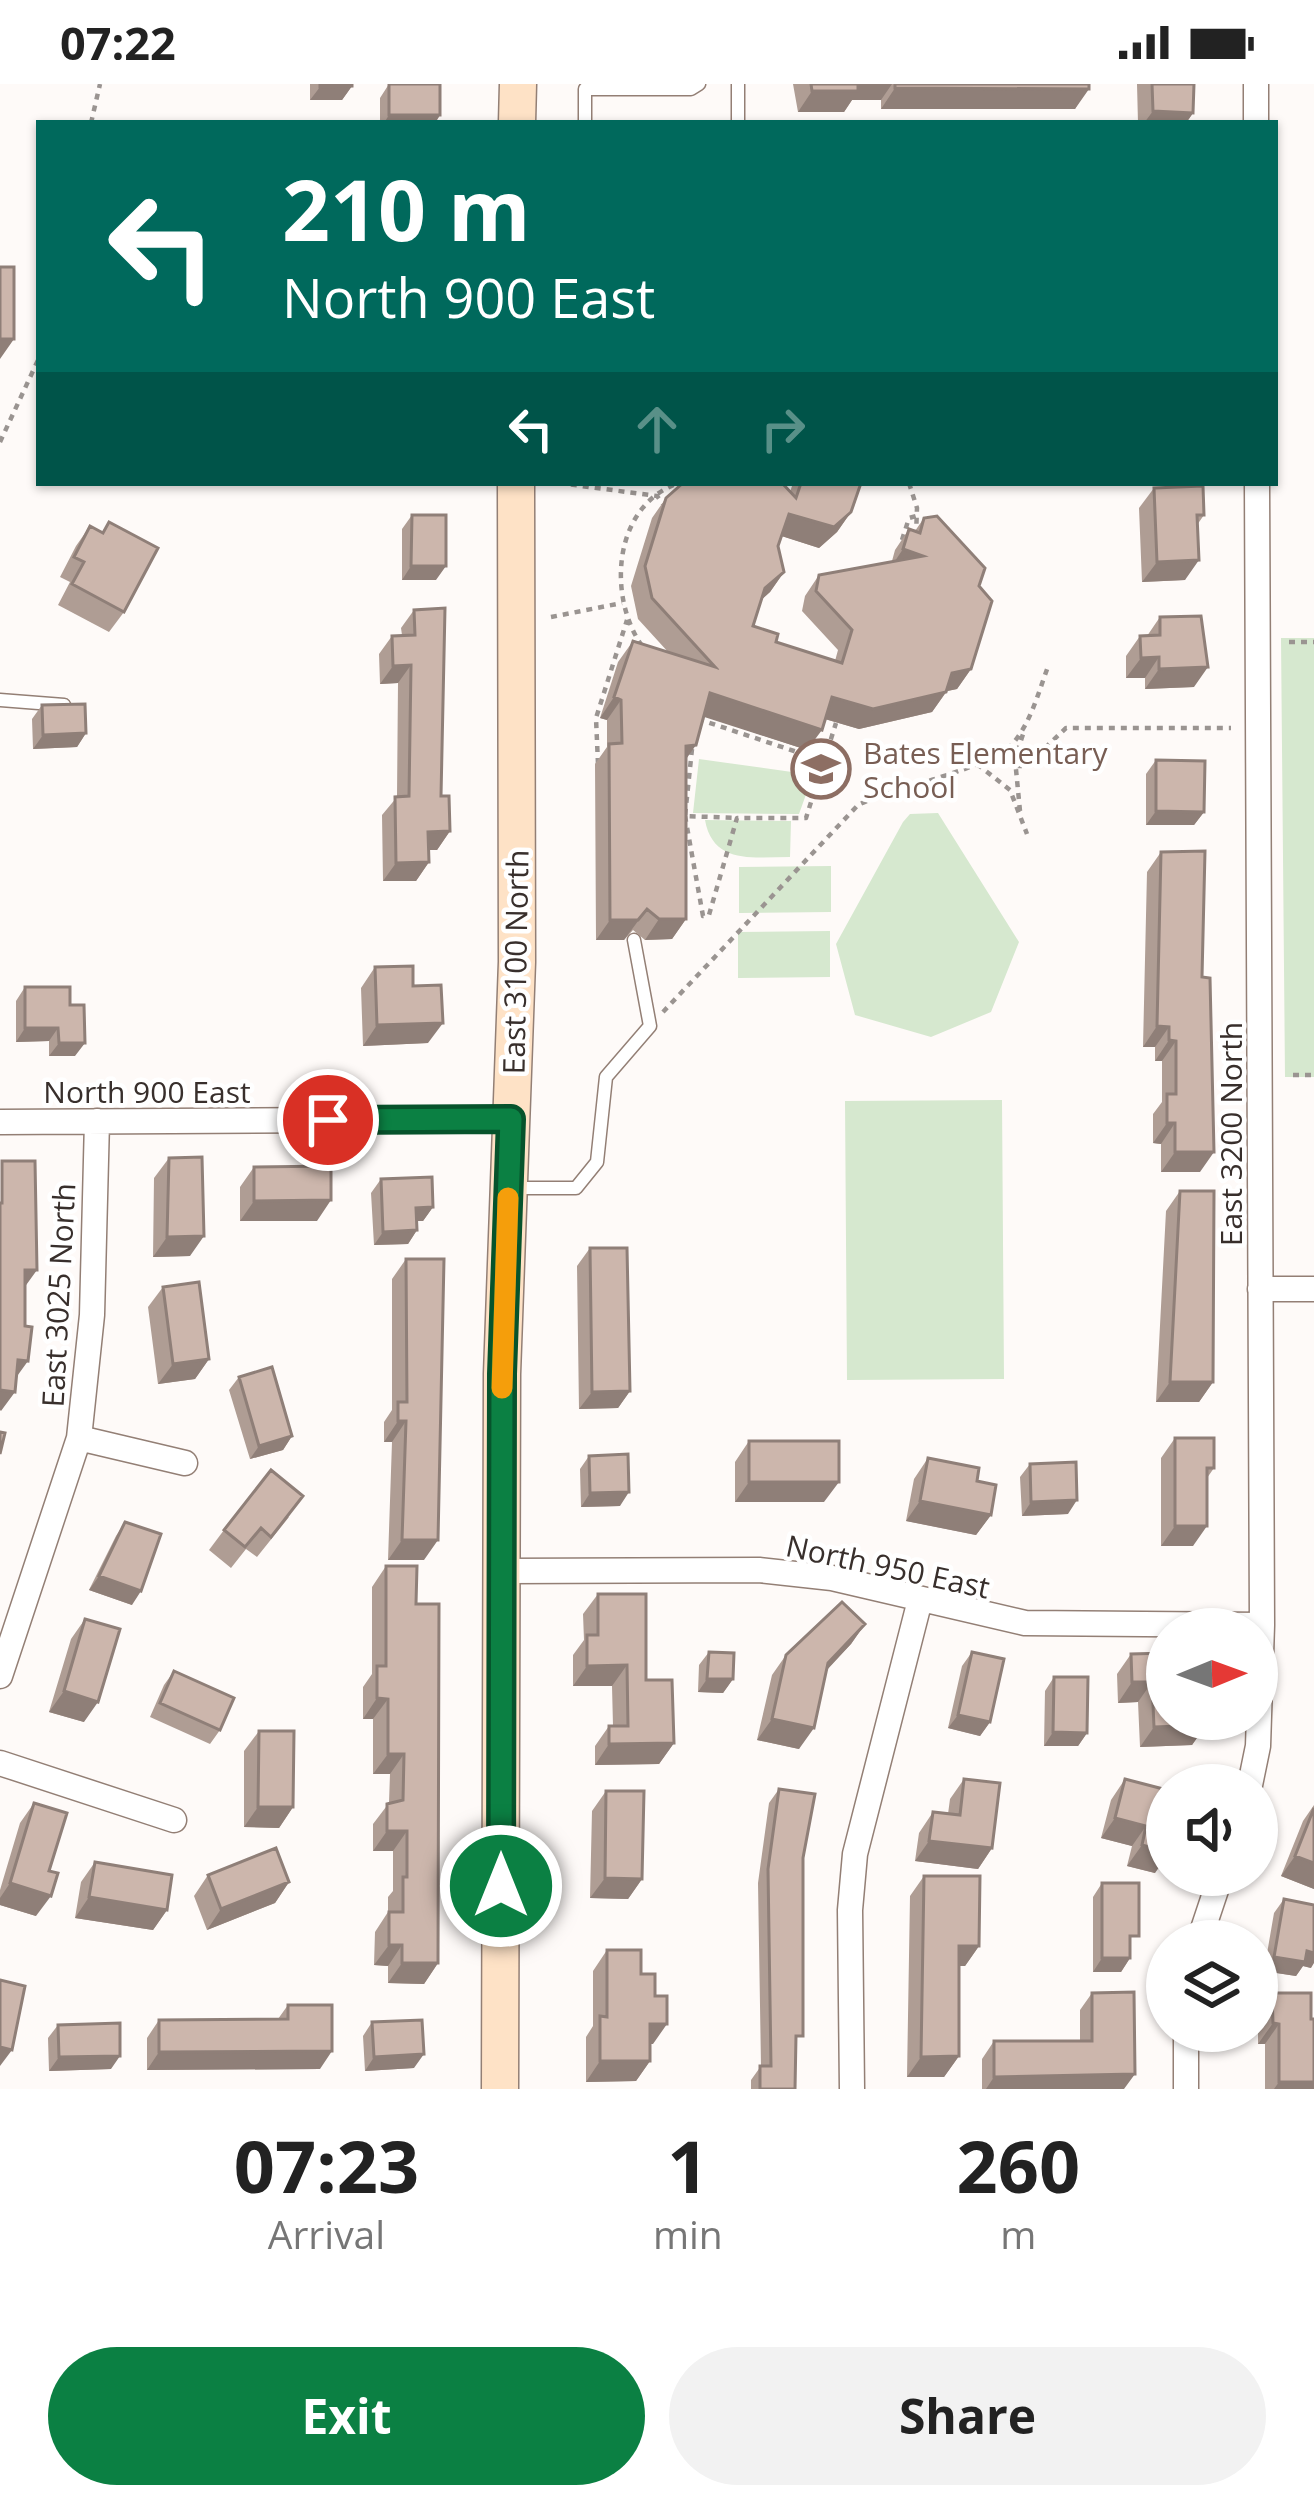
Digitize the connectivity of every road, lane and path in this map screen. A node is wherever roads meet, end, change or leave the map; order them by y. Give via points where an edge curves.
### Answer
1 (100, 84) edge
2 (518, 84) edge
3 (699, 84) edge
4 (738, 84) edge
5 (1256, 84) edge
6 (92, 120) edge
7 (517, 120) edge
8 (585, 120) edge
9 (738, 120) edge
10 (1256, 120) edge
11 (36, 364) edge
12 (0, 442) edge
13 (516, 486) edge
14 (582, 486) edge
15 (671, 486) edge
16 (910, 486) edge
17 (1257, 486) edge
18 (657, 496) junction
19 (666, 508) edge
20 (916, 516) junction
21 (916, 537) edge
22 (899, 551) edge
23 (622, 603) junction
24 (551, 617) dead end
25 (627, 620) junction
26 (1289, 642) dead end
27 (1314, 642) edge
28 (649, 655) edge
29 (1049, 664) dead end
30 (0, 700) edge
31 (65, 705) edge
32 (1028, 719) junction
33 (836, 723) dead end
34 (1232, 728) dead end
35 (824, 760) junction
36 (598, 764) dead end
37 (977, 764) junction
38 (1016, 766) junction
39 (680, 783) edge
40 (1020, 811) junction
41 (686, 816) junction
42 (736, 818) junction
43 (1027, 834) dead end
44 (634, 940) edge
45 (650, 1026) junction
46 (1293, 1076) dead end
47 (1314, 1076) edge
48 (511, 1119) junction
49 (97, 1121) junction
50 (0, 1122) edge
51 (508, 1188) junction
52 (1261, 1288) junction
53 (1314, 1289) edge
54 (79, 1438) junction
55 (184, 1462) dead end
56 (502, 1571) junction
57 (920, 1600) junction
58 (1262, 1608) edge
59 (1146, 1624) edge
60 (0, 1676) edge
61 (0, 1763) edge
62 (174, 1820) dead end
63 (1186, 2052) edge
64 (500, 2089) edge
65 (852, 2089) edge
66 (1186, 2089) edge

1 - 6 path
2 - 7 main road
3 - 8 lane via 585,89
4 - 9 lane
5 - 10 street
11 - 12 path
13 - 48 main road, East 3100 North
14 - 18 path
15 - 18 path
16 - 20 path
17 - 52 street, East 3200 North
18 - 19 path
18 - 23 path via 626,543
20 - 21 path
20 - 22 path
23 - 24 path
23 - 25 path
25 - 28 path
25 - 36 path via 596,718
26 - 27 path
29 - 32 path
30 - 31 lane
32 - 37 path via 1014,743
32 - 38 path
33 - 35 path
34 - 38 path via 1066,728 1026,766
35 - 41 path via 695,716
35 - 42 path via 806,818
37 - 40 path via 1010,790
37 - 45 path via 858,805
38 - 40 path
39 - 41 path
40 - 43 path
41 - 42 path
41 - 42 path via 703,916
44 - 45 lane
45 - 51 lane via 606,1077 588,1180 576,1188
46 - 47 path
48 - 49 street, North 900 East
48 - 51 main road, East 3100 North
49 - 50 street, North 900 East
49 - 54 street, East 3025 North via 92,1315
51 - 56 main road, East 3100 North
52 - 53 street
52 - 58 street, East 3200 North
54 - 55 street
54 - 60 street, East 3025 North
56 - 57 street, North 950 East via 759,1570
56 - 64 main road, East 3100 North
57 - 59 street, North 950 East via 1041,1624
57 - 65 street via 855,1854
61 - 62 street
63 - 66 street

